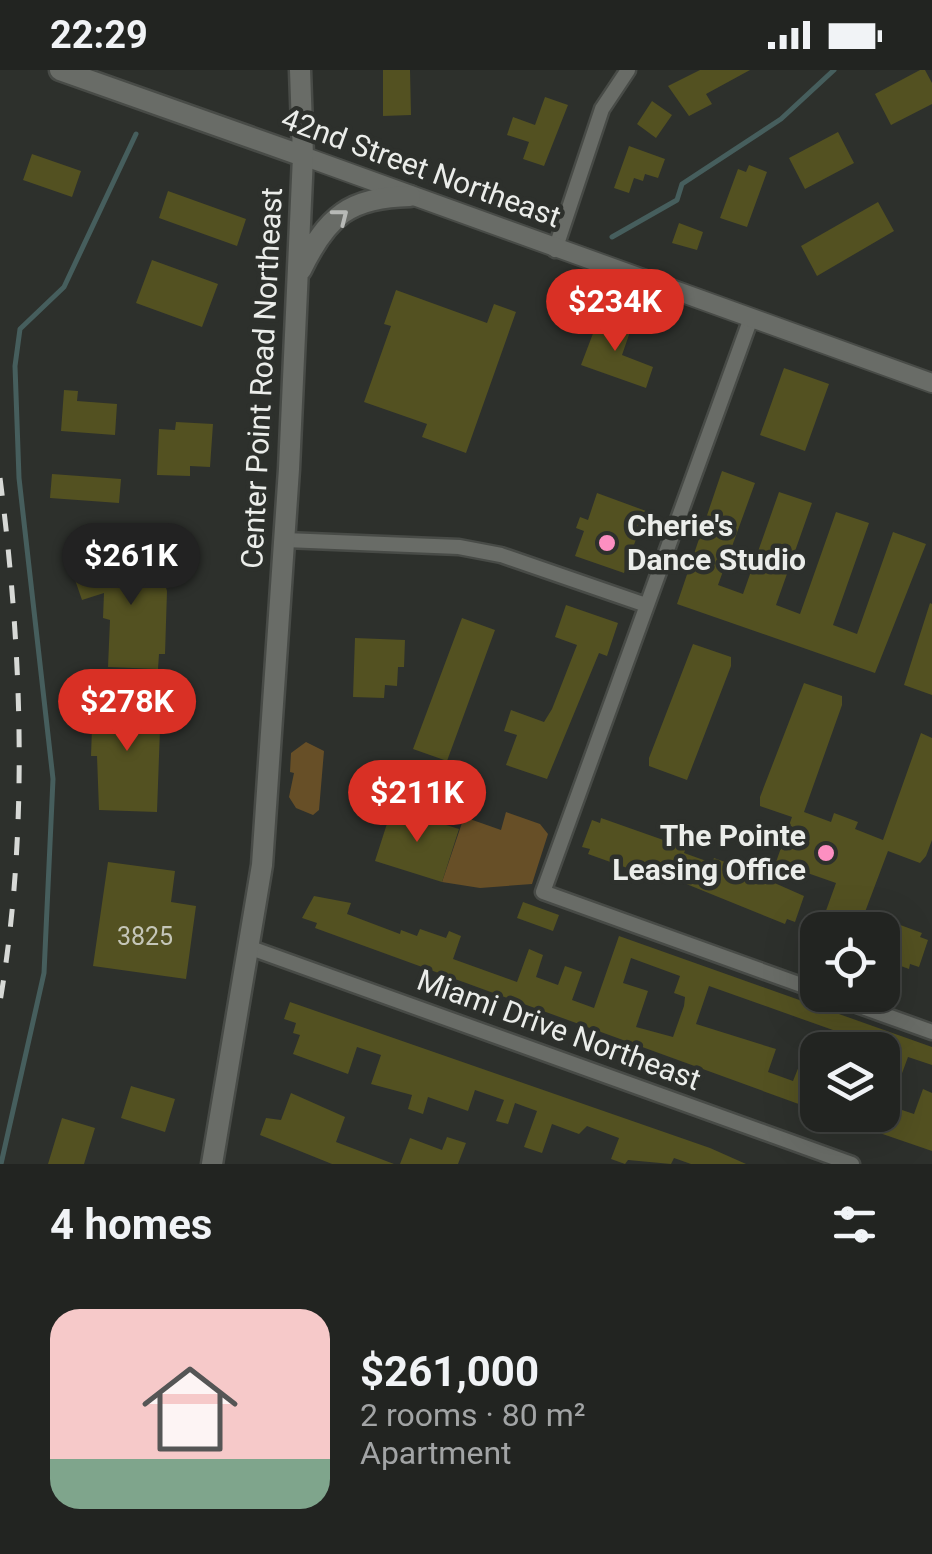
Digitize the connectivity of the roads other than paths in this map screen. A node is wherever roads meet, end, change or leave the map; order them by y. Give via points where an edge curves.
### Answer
1 (60, 70) edge
2 (300, 70) edge
3 (628, 70) edge
4 (303, 156) junction
5 (410, 196) junction
6 (555, 250) junction
7 (298, 276) junction
8 (751, 318) junction
9 (932, 383) edge
10 (285, 540) junction
11 (646, 605) junction
12 (248, 948) junction
13 (800, 985) edge
14 (876, 1012) edge
15 (932, 1032) edge
16 (218, 1162) edge
17 (852, 1164) edge

1 - 4 main road, 42nd Street Northeast
2 - 4 main road, Center Point Road Northeast
3 - 6 street via 602,109
4 - 5 street, 42nd Street Northeast
4 - 7 main road, Center Point Road Northeast
5 - 6 street, 42nd Street Northeast
7 -> 5 main road via 319,236 340,214 367,199
6 - 8 street, 42nd Street Northeast
7 - 10 main road, Center Point Road Northeast
8 - 9 street, 42nd Street Northeast
8 - 11 street
10 - 11 street via 458,547 501,555
10 - 12 main road, Center Point Road Northeast via 262,865
11 - 13 street via 543,892
12 - 16 main road, Center Point Road Northeast
12 - 17 street, Miami Drive Northeast
14 - 15 street

